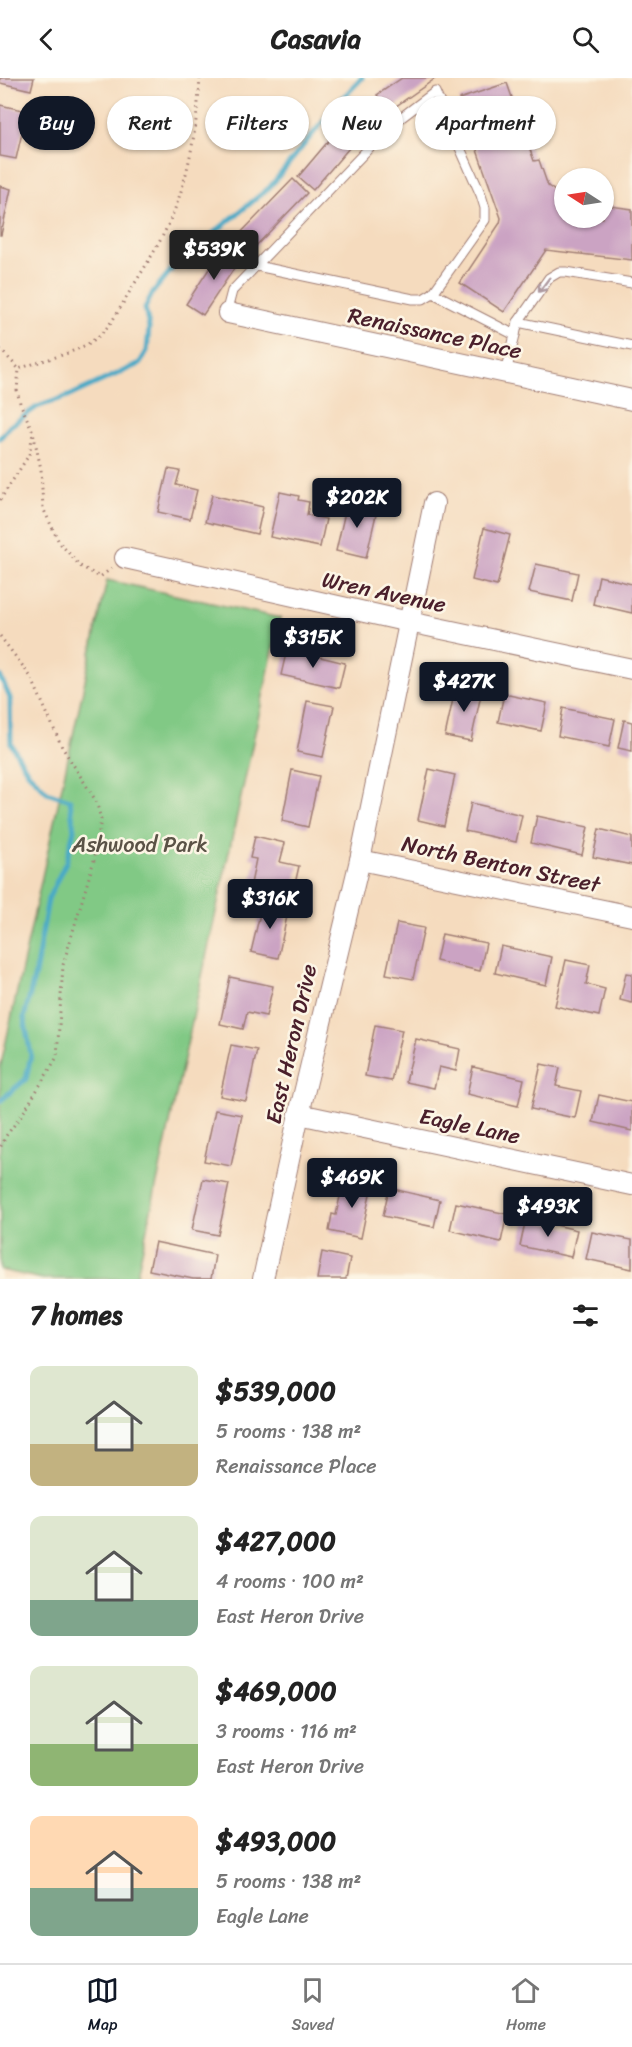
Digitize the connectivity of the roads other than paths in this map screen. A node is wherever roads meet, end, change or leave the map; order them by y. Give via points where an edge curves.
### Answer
1 (257, 266) junction
2 (632, 283) edge
3 (433, 293) junction
4 (228, 313) joint
5 (518, 322) junction
6 (515, 335) junction
7 (632, 346) edge
8 (506, 373) junction
9 (632, 400) edge
10 (434, 503) dead end
11 (125, 558) road end
12 (409, 622) junction
13 (632, 669) edge
14 (360, 860) junction
15 (632, 916) edge
16 (299, 1114) junction
17 (632, 1185) edge
18 (263, 1279) edge

1 - 3 lane via 413,299
1 - 3 lane via 390,126 435,92 481,195 485,220
1 - 4 lane via 232,291
2 -> 5 lane via 559,272 549,278
3 - 6 lane
4 - 8 street, Renaissance Place
5 - 6 lane
5 - 7 lane
6 - 8 lane
8 - 9 street, Renaissance Place
10 - 12 street, East Heron Drive
11 - 12 street, Wren Avenue
12 - 13 street, Wren Avenue
12 - 14 street, East Heron Drive
14 - 15 street, North Benton Street
14 - 16 street, East Heron Drive
16 - 17 street, Eagle Lane
16 - 18 street, East Heron Drive

